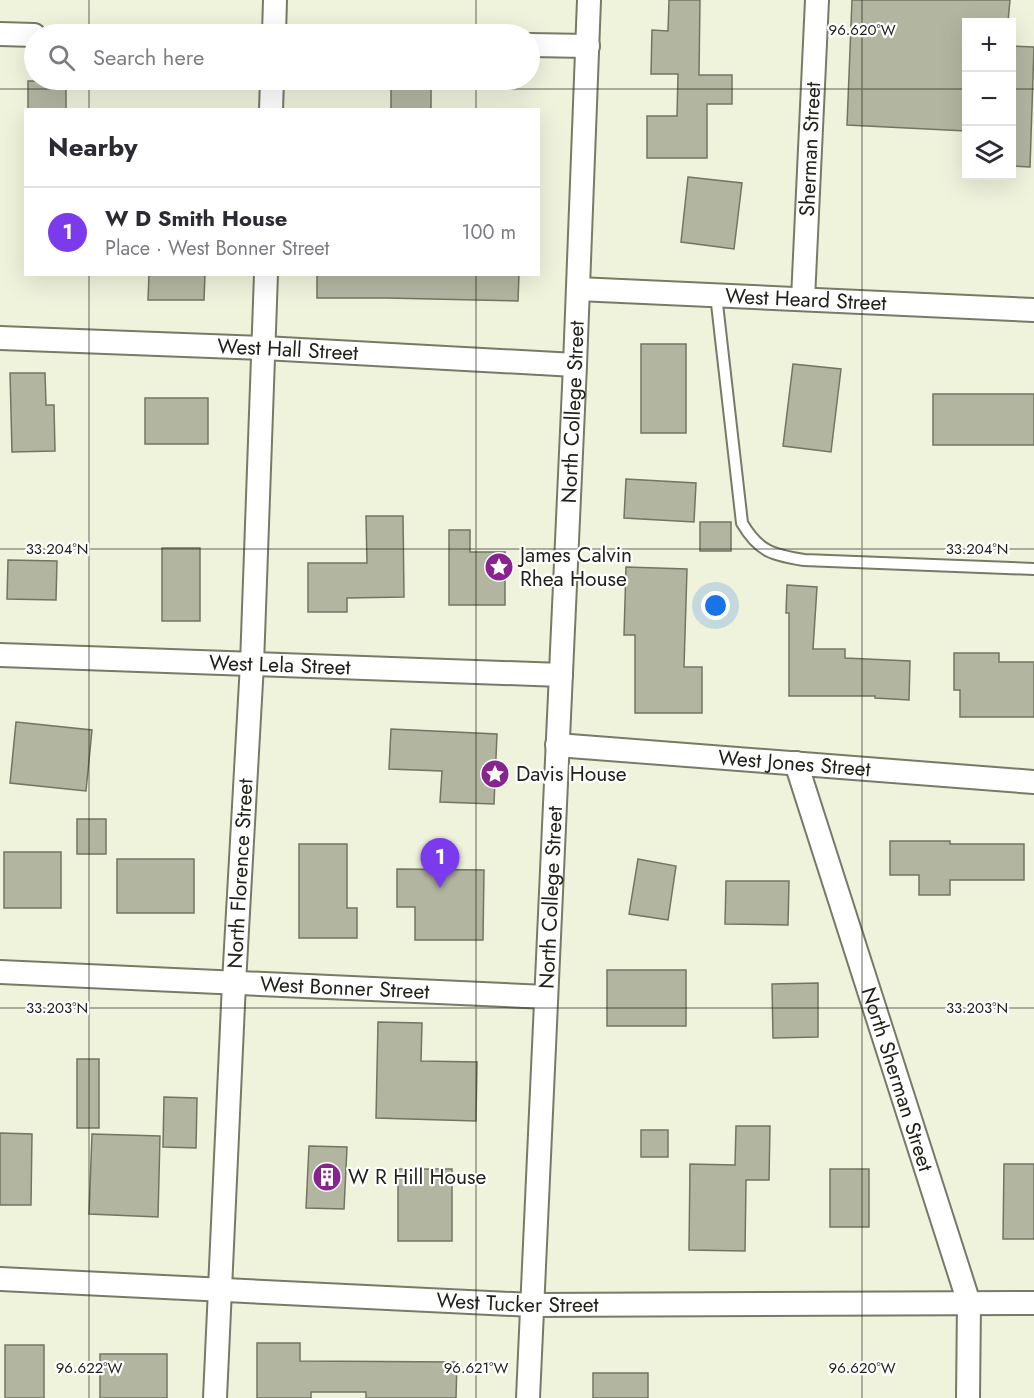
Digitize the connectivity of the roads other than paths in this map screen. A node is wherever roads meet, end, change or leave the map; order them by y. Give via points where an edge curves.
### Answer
1 (275, 0) edge
2 (589, 0) edge
3 (817, 0) edge
4 (274, 24) edge
5 (0, 34) edge
6 (24, 34) edge
7 (540, 45) edge
8 (588, 46) junction
9 (272, 90) edge
10 (271, 108) edge
11 (266, 276) edge
12 (578, 289) junction
13 (716, 295) junction
14 (803, 299) junction
15 (1034, 310) edge
16 (0, 338) edge
17 (264, 348) junction
18 (575, 365) junction
19 (1034, 569) edge
20 (0, 655) edge
21 (252, 664) junction
22 (561, 675) junction
23 (557, 745) junction
24 (796, 763) junction
25 (1034, 782) edge
26 (0, 972) edge
27 (234, 983) junction
28 (546, 997) junction
29 (0, 1279) edge
30 (219, 1289) junction
31 (969, 1303) junction
32 (1034, 1303) edge
33 (532, 1305) junction
34 (215, 1398) edge
35 (528, 1398) edge
36 (968, 1398) edge

1 - 4 street
2 - 8 street, North College Street
3 - 14 street, Sherman Street
5 - 6 street
7 - 8 street
8 - 12 street, North College Street
9 - 10 street
11 - 17 street, North Florence Street
12 - 13 street, West Heard Street
12 - 18 street, North College Street
13 - 14 street, West Heard Street
13 - 19 lane via 742,523 761,547 778,556 804,560
14 - 15 street, West Heard Street
16 - 17 street, West Hall Street
17 - 18 street, West Hall Street
17 - 21 street, North Florence Street
18 - 22 street, North College Street
20 - 21 street, West Lela Street
21 - 22 street, West Lela Street
21 - 27 street, North Florence Street
22 - 23 street, North College Street
23 - 24 street, West Jones Street
23 - 28 street, North College Street
24 - 25 street, West Jones Street
24 - 31 street, North Sherman Street
26 - 27 street, West Bonner Street
27 - 28 street, West Bonner Street
27 - 30 street, North Florence Street
28 - 33 street, North College Street
29 - 30 street, West Tucker Street
30 - 33 street, West Tucker Street
30 - 34 street, North Florence Street
31 - 32 street, West Tucker Street
31 - 33 street, West Tucker Street
31 - 36 street, North Sherman Street
33 - 35 street, North College Street

